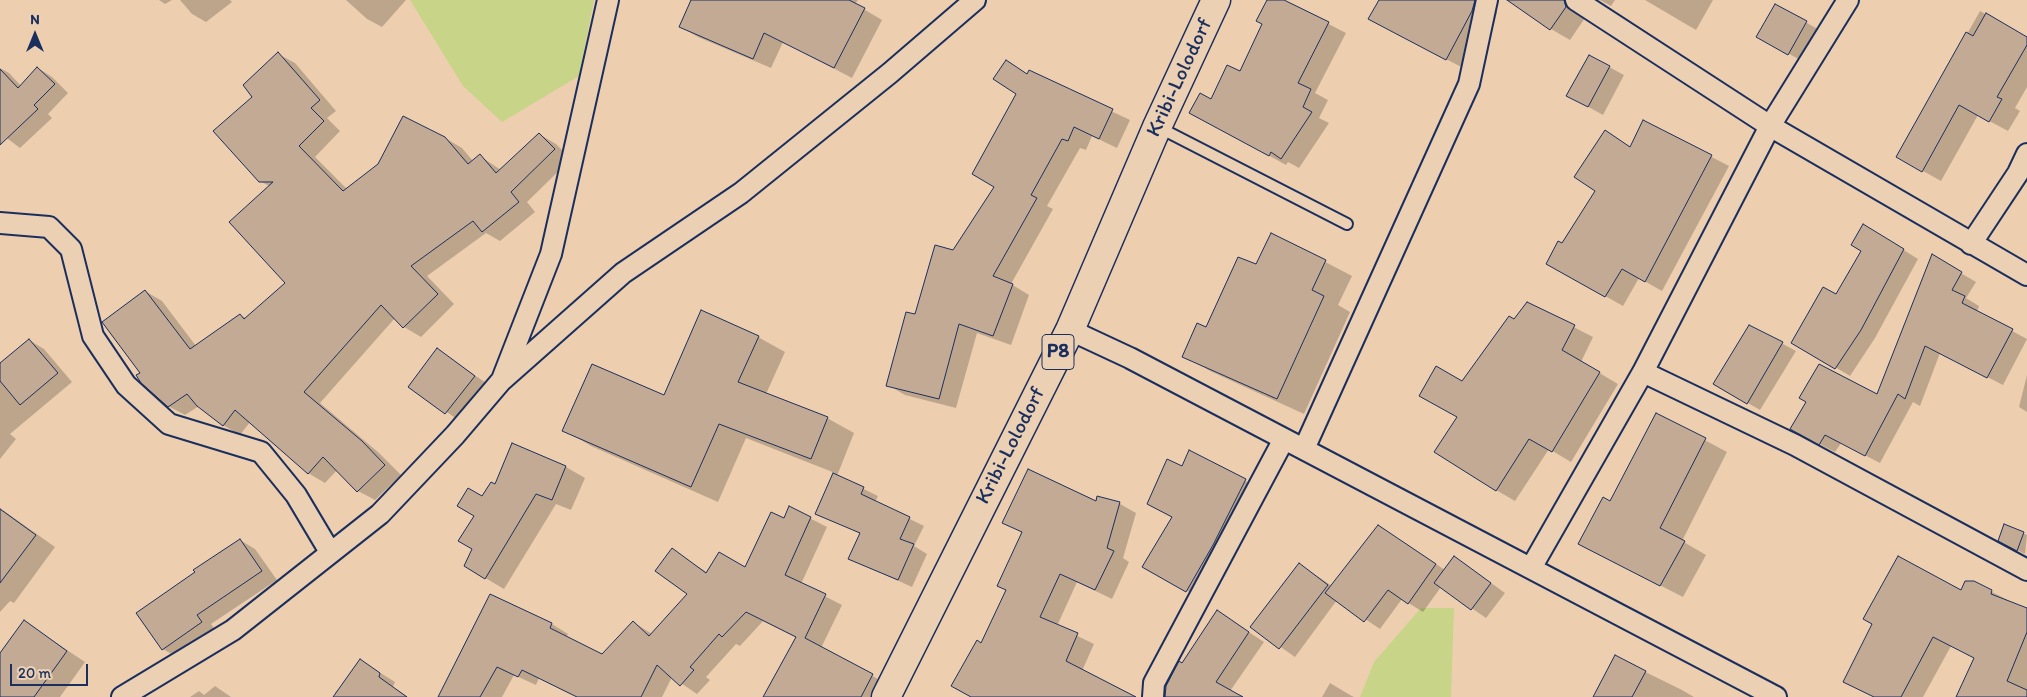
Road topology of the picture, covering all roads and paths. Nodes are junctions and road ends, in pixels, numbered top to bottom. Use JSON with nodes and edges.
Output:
{"nodes":[{"id":1,"x":608,"y":0,"type":"edge"},
{"id":2,"x":974,"y":0,"type":"edge"},
{"id":3,"x":1216,"y":0,"type":"edge"},
{"id":4,"x":1487,"y":0,"type":"edge"},
{"id":5,"x":1576,"y":0,"type":"edge"},
{"id":6,"x":1848,"y":0,"type":"edge"},
{"id":7,"x":1770,"y":126,"type":"junction"},
{"id":8,"x":1157,"y":127,"type":"junction"},
{"id":9,"x":2027,"y":154,"type":"edge"},
{"id":10,"x":0,"y":223,"type":"edge"},
{"id":11,"x":1347,"y":224,"type":"dead end"},
{"id":12,"x":1971,"y":244,"type":"junction"},
{"id":13,"x":2027,"y":275,"type":"edge"},
{"id":14,"x":1070,"y":330,"type":"junction"},
{"id":15,"x":1643,"y":372,"type":"junction"},
{"id":16,"x":501,"y":381,"type":"junction"},
{"id":17,"x":1284,"y":439,"type":"junction"},
{"id":18,"x":1304,"y":449,"type":"junction"},
{"id":19,"x":330,"y":552,"type":"junction"},
{"id":20,"x":1532,"y":568,"type":"junction"},
{"id":21,"x":2027,"y":570,"type":"edge"},
{"id":22,"x":122,"y":697,"type":"edge"},
{"id":23,"x":886,"y":697,"type":"edge"},
{"id":24,"x":1153,"y":697,"type":"edge"},
{"id":25,"x":1776,"y":697,"type":"edge"}],
"edges":[{"from":1,"to":16,"type":"street"},
{"from":2,"to":16,"type":"street"},
{"from":3,"to":8,"type":"main road","name":"Kribi-Lolodorf","number":"P8"},
{"from":4,"to":18,"type":"street"},
{"from":5,"to":7,"type":"street"},
{"from":6,"to":7,"type":"street"},
{"from":7,"to":12,"type":"street"},
{"from":7,"to":15,"type":"street"},
{"from":8,"to":11,"type":"lane"},
{"from":8,"to":14,"type":"main road","name":"Kribi-Lolodorf","number":"P8"},
{"from":9,"to":12,"type":"street"},
{"from":10,"to":19,"type":"street"},
{"from":12,"to":13,"type":"street"},
{"from":14,"to":17,"type":"street"},
{"from":14,"to":23,"type":"main road","name":"Kribi-Lolodorf","number":"P8"},
{"from":15,"to":20,"type":"street"},
{"from":15,"to":21,"type":"street"},
{"from":16,"to":19,"type":"street"},
{"from":17,"to":18,"type":"street"},
{"from":17,"to":24,"type":"street"},
{"from":18,"to":20,"type":"street"},
{"from":19,"to":22,"type":"street"},
{"from":20,"to":25,"type":"street"}]}
